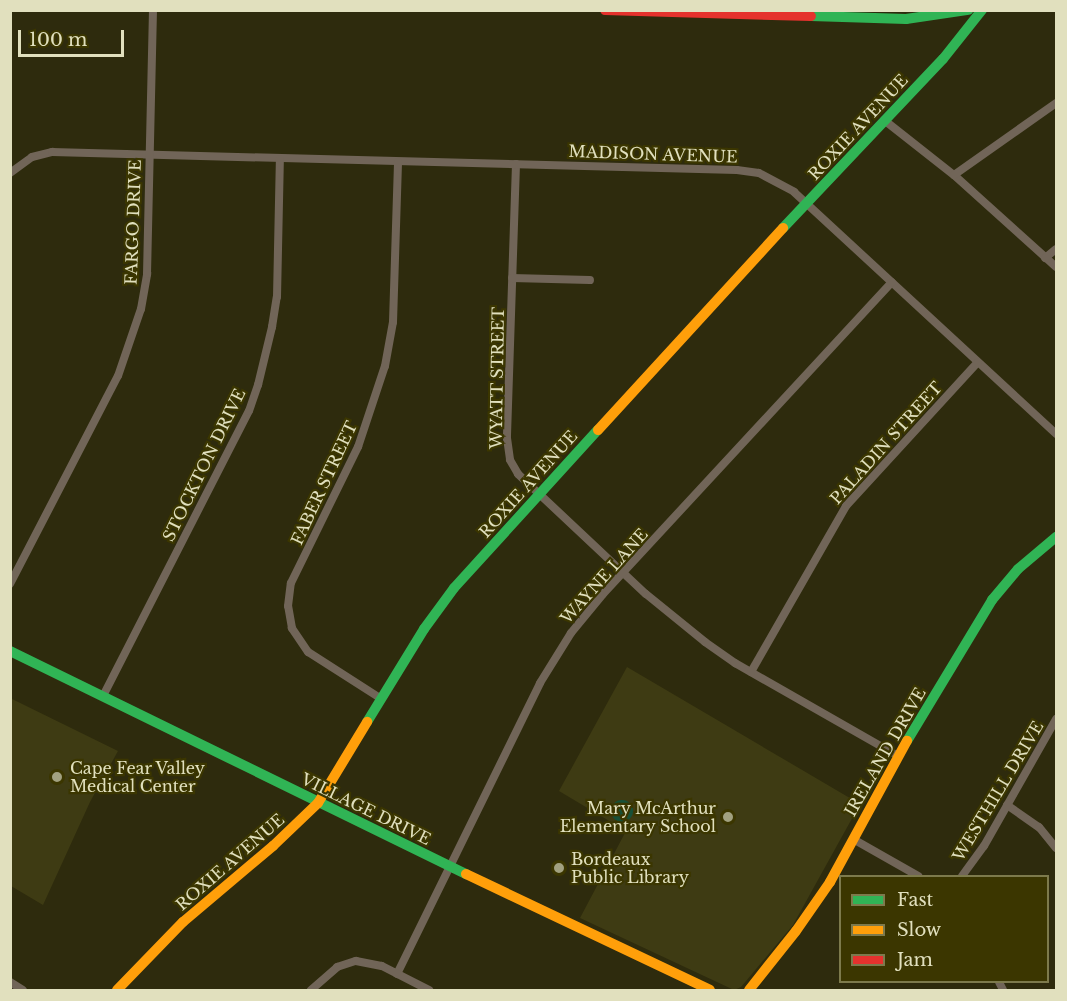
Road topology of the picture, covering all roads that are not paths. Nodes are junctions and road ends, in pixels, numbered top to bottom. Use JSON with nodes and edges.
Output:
{"nodes":[{"id":1,"x":153,"y":10,"type":"edge"},
{"id":2,"x":605,"y":10,"type":"edge"},
{"id":3,"x":981,"y":10,"type":"edge"},
{"id":4,"x":966,"y":11,"type":"edge"},
{"id":5,"x":788,"y":13,"type":"edge"},
{"id":6,"x":970,"y":28,"type":"junction"},
{"id":7,"x":1056,"y":103,"type":"edge"},
{"id":8,"x":884,"y":120,"type":"junction"},
{"id":9,"x":149,"y":155,"type":"junction"},
{"id":10,"x":280,"y":159,"type":"junction"},
{"id":11,"x":399,"y":162,"type":"junction"},
{"id":12,"x":516,"y":164,"type":"junction"},
{"id":13,"x":10,"y":173,"type":"edge"},
{"id":14,"x":954,"y":175,"type":"junction"},
{"id":15,"x":807,"y":204,"type":"junction"},
{"id":16,"x":1056,"y":249,"type":"edge"},
{"id":17,"x":1045,"y":258,"type":"junction"},
{"id":18,"x":1056,"y":267,"type":"edge"},
{"id":19,"x":512,"y":278,"type":"junction"},
{"id":20,"x":590,"y":280,"type":"dead end"},
{"id":21,"x":892,"y":282,"type":"junction"},
{"id":22,"x":978,"y":362,"type":"junction"},
{"id":23,"x":1056,"y":434,"type":"edge"},
{"id":24,"x":538,"y":495,"type":"junction"},
{"id":25,"x":1056,"y":537,"type":"edge"},
{"id":26,"x":624,"y":573,"type":"junction"},
{"id":27,"x":10,"y":584,"type":"edge"},
{"id":28,"x":10,"y":651,"type":"edge"},
{"id":29,"x":751,"y":672,"type":"junction"},
{"id":30,"x":103,"y":696,"type":"junction"},
{"id":31,"x":380,"y":698,"type":"junction"},
{"id":32,"x":1056,"y":719,"type":"edge"},
{"id":33,"x":898,"y":756,"type":"junction"},
{"id":34,"x":318,"y":803,"type":"junction"},
{"id":35,"x":1007,"y":805,"type":"junction"},
{"id":36,"x":853,"y":839,"type":"junction"},
{"id":37,"x":1056,"y":848,"type":"edge"},
{"id":38,"x":449,"y":866,"type":"junction"},
{"id":39,"x":916,"y":875,"type":"edge"},
{"id":40,"x":963,"y":875,"type":"edge"},
{"id":41,"x":397,"y":974,"type":"junction"},
{"id":42,"x":10,"y":982,"type":"edge"},
{"id":43,"x":23,"y":990,"type":"edge"},
{"id":44,"x":117,"y":990,"type":"edge"},
{"id":45,"x":311,"y":990,"type":"edge"},
{"id":46,"x":429,"y":990,"type":"edge"},
{"id":47,"x":710,"y":990,"type":"edge"},
{"id":48,"x":749,"y":990,"type":"edge"}],
"edges":[{"from":1,"to":9,"type":"street","name":"FARGO DRIVE"},
{"from":2,"to":5,"type":"street"},
{"from":3,"to":6,"type":"street","name":"ROXIE AVENUE"},
{"from":4,"to":5,"type":"street"},
{"from":4,"to":6,"type":"street"},
{"from":6,"to":8,"type":"street","name":"ROXIE AVENUE"},
{"from":7,"to":14,"type":"street"},
{"from":8,"to":14,"type":"street"},
{"from":8,"to":15,"type":"street","name":"ROXIE AVENUE"},
{"from":9,"to":10,"type":"street","name":"MADISON AVENUE"},
{"from":9,"to":13,"type":"street","name":"MADISON AVENUE"},
{"from":9,"to":27,"type":"street","name":"FARGO DRIVE"},
{"from":10,"to":11,"type":"street","name":"MADISON AVENUE"},
{"from":10,"to":30,"type":"street","name":"STOCKTON DRIVE"},
{"from":11,"to":12,"type":"street","name":"MADISON AVENUE"},
{"from":11,"to":31,"type":"street","name":"FABER STREET"},
{"from":12,"to":15,"type":"street","name":"MADISON AVENUE"},
{"from":12,"to":19,"type":"street","name":"WYATT STREET"},
{"from":14,"to":17,"type":"street"},
{"from":15,"to":21,"type":"street","name":"MADISON AVENUE"},
{"from":15,"to":24,"type":"street","name":"ROXIE AVENUE"},
{"from":16,"to":17,"type":"street"},
{"from":17,"to":18,"type":"street"},
{"from":19,"to":20,"type":"street"},
{"from":19,"to":24,"type":"street","name":"WYATT STREET"},
{"from":21,"to":22,"type":"street","name":"MADISON AVENUE"},
{"from":21,"to":26,"type":"street","name":"WAYNE LANE"},
{"from":22,"to":23,"type":"street","name":"MADISON AVENUE"},
{"from":22,"to":29,"type":"street","name":"PALADIN STREET"},
{"from":24,"to":26,"type":"street","name":"WYATT STREET"},
{"from":24,"to":31,"type":"street","name":"ROXIE AVENUE"},
{"from":25,"to":33,"type":"street","name":"IRELAND DRIVE"},
{"from":26,"to":29,"type":"street","name":"WYATT STREET"},
{"from":26,"to":38,"type":"street","name":"WAYNE LANE"},
{"from":28,"to":30,"type":"street","name":"VILLAGE DRIVE"},
{"from":29,"to":33,"type":"street","name":"WYATT STREET"},
{"from":30,"to":34,"type":"street","name":"VILLAGE DRIVE"},
{"from":31,"to":34,"type":"street","name":"ROXIE AVENUE"},
{"from":32,"to":35,"type":"street","name":"WESTHILL DRIVE"},
{"from":33,"to":36,"type":"street","name":"IRELAND DRIVE"},
{"from":34,"to":38,"type":"street","name":"VILLAGE DRIVE"},
{"from":34,"to":44,"type":"street","name":"ROXIE AVENUE"},
{"from":35,"to":37,"type":"street"},
{"from":35,"to":40,"type":"street","name":"WESTHILL DRIVE"},
{"from":36,"to":39,"type":"street"},
{"from":36,"to":48,"type":"street","name":"IRELAND DRIVE"},
{"from":38,"to":41,"type":"street","name":"WAYNE LANE"},
{"from":38,"to":47,"type":"street","name":"VILLAGE DRIVE"},
{"from":41,"to":45,"type":"street"},
{"from":41,"to":46,"type":"street"},
{"from":42,"to":43,"type":"street"}]}
